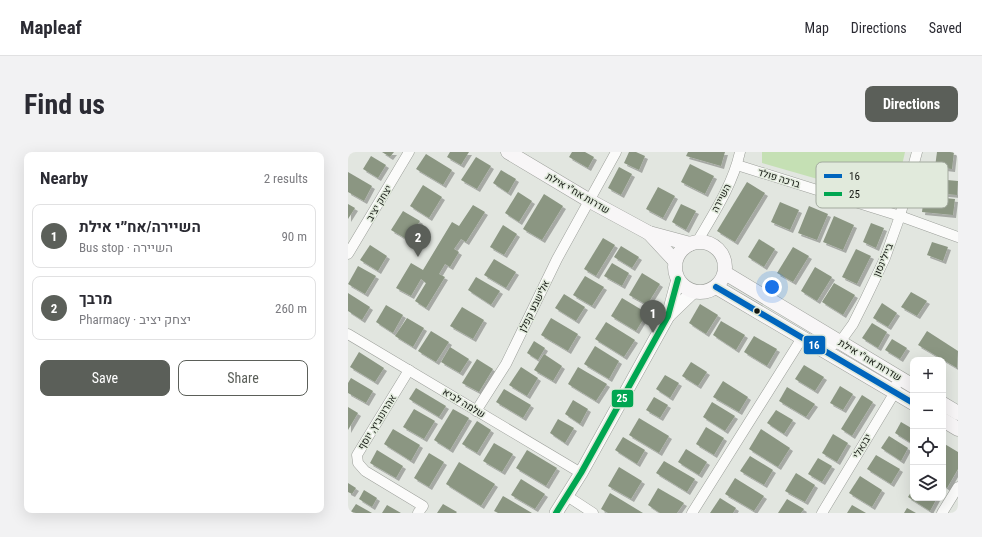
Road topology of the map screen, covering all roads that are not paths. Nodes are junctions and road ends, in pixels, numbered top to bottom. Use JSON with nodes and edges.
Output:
{"nodes":[{"id":1,"x":409,"y":152,"type":"edge"},
{"id":2,"x":508,"y":152,"type":"edge"},
{"id":3,"x":616,"y":152,"type":"edge"},
{"id":4,"x":740,"y":152,"type":"edge"},
{"id":5,"x":917,"y":152,"type":"edge"},
{"id":6,"x":914,"y":162,"type":"edge"},
{"id":7,"x":737,"y":165,"type":"junction"},
{"id":8,"x":816,"y":190,"type":"edge"},
{"id":9,"x":590,"y":201,"type":"junction"},
{"id":10,"x":874,"y":208,"type":"edge"},
{"id":11,"x":902,"y":208,"type":"edge"},
{"id":12,"x":900,"y":216,"type":"junction"},
{"id":13,"x":649,"y":233,"type":"junction"},
{"id":14,"x":958,"y":237,"type":"edge"},
{"id":15,"x":694,"y":243,"type":"junction"},
{"id":16,"x":348,"y":254,"type":"edge"},
{"id":17,"x":675,"y":261,"type":"junction"},
{"id":18,"x":725,"y":273,"type":"junction"},
{"id":19,"x":678,"y":279,"type":"junction"},
{"id":20,"x":716,"y":287,"type":"junction"},
{"id":21,"x":693,"y":292,"type":"junction"},
{"id":22,"x":668,"y":316,"type":"junction"},
{"id":23,"x":348,"y":334,"type":"edge"},
{"id":24,"x":802,"y":338,"type":"junction"},
{"id":25,"x":840,"y":342,"type":"junction"},
{"id":26,"x":821,"y":349,"type":"junction"},
{"id":27,"x":409,"y":370,"type":"junction"},
{"id":28,"x":897,"y":376,"type":"junction"},
{"id":29,"x":910,"y":384,"type":"edge"},
{"id":30,"x":895,"y":392,"type":"junction"},
{"id":31,"x":910,"y":401,"type":"edge"},
{"id":32,"x":946,"y":406,"type":"edge"},
{"id":33,"x":476,"y":411,"type":"junction"},
{"id":34,"x":958,"y":413,"type":"edge"},
{"id":35,"x":946,"y":422,"type":"edge"},
{"id":36,"x":958,"y":429,"type":"edge"},
{"id":37,"x":581,"y":473,"type":"junction"},
{"id":38,"x":958,"y":487,"type":"edge"},
{"id":39,"x":566,"y":496,"type":"junction"},
{"id":40,"x":418,"y":513,"type":"edge"},
{"id":41,"x":556,"y":513,"type":"edge"},
{"id":42,"x":593,"y":513,"type":"edge"},
{"id":43,"x":692,"y":513,"type":"edge"},
{"id":44,"x":822,"y":513,"type":"edge"},
{"id":45,"x":942,"y":513,"type":"edge"}],
"edges":[{"from":1,"to":16,"type":"street","name":"יצחק יציב"},
{"from":2,"to":9,"type":"main road","name":"שדרות אח\"י אילת"},
{"from":3,"to":9,"type":"street","name":"אלישבע קפלן"},
{"from":4,"to":7,"type":"street","name":"השיירה"},
{"from":5,"to":6,"type":"street","name":"ביילינסון"},
{"from":7,"to":8,"type":"street","name":"ברכה פולד"},
{"from":7,"to":15,"type":"street","name":"השיירה"},
{"from":9,"to":13,"type":"main road","name":"שדרות אח\"י אילת"},
{"from":9,"to":33,"type":"street","name":"אלישבע קפלן"},
{"from":10,"to":12,"type":"street","name":"ברכה פולד"},
{"from":11,"to":12,"type":"street","name":"ביילינסון"},
{"from":12,"to":14,"type":"street","name":"ברכה פולד"},
{"from":12,"to":25,"type":"street","name":"ביילינסון"},
{"from":13,"to":15,"type":"main road","name":"שדרות אח\"י אילת"},
{"from":13,"to":17,"type":"main road","name":"שדרות אח\"י אילת"},
{"from":15,"to":17,"type":"main road"},
{"from":15,"to":18,"type":"main road"},
{"from":17,"to":19,"type":"main road"},
{"from":18,"to":20,"type":"main road"},
{"from":18,"to":25,"type":"main road","name":"שדרות אח\"י אילת"},
{"from":19,"to":21,"type":"main road"},
{"from":19,"to":22,"type":"street"},
{"from":20,"to":21,"type":"main road"},
{"from":20,"to":24,"type":"main road","name":"שדרות אח\"י אילת"},
{"from":21,"to":22,"type":"street"},
{"from":22,"to":37,"type":"street"},
{"from":23,"to":27,"type":"street","name":"שלמה לביא"},
{"from":24,"to":26,"type":"main road","name":"שדרות אח\"י אילת"},
{"from":24,"to":43,"type":"street"},
{"from":25,"to":26,"type":"street"},
{"from":25,"to":28,"type":"main road","name":"שדרות אח\"י אילת"},
{"from":26,"to":30,"type":"main road","name":"שדרות אח\"י אילת"},
{"from":27,"to":33,"type":"street","name":"שלמה לביא"},
{"from":27,"to":40,"type":"street","name":"אהרונוביץ, יוסף"},
{"from":28,"to":29,"type":"main road","name":"שדרות אח\"י אילת"},
{"from":28,"to":30,"type":"street","name":"יבנאלי"},
{"from":30,"to":31,"type":"main road","name":"שדרות אח\"י אילת"},
{"from":30,"to":44,"type":"street","name":"יבנאלי"},
{"from":32,"to":34,"type":"main road"},
{"from":33,"to":37,"type":"street","name":"שלמה לביא"},
{"from":35,"to":36,"type":"main road"},
{"from":37,"to":39,"type":"street"},
{"from":38,"to":45,"type":"street"},
{"from":39,"to":41,"type":"street"},
{"from":39,"to":42,"type":"street"}]}
